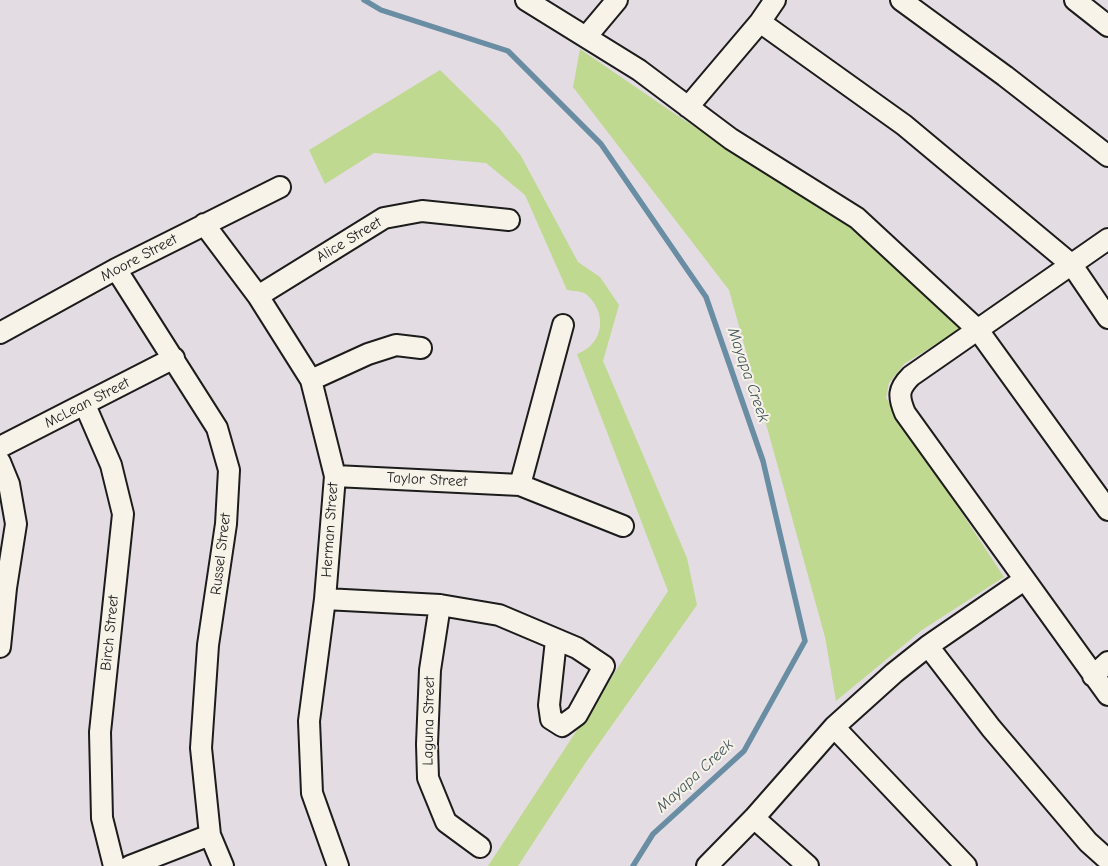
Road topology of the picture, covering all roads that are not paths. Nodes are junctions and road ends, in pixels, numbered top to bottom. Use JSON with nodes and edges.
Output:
{"nodes":[{"id":1,"x":526,"y":0,"type":"edge"},
{"id":2,"x":617,"y":0,"type":"edge"},
{"id":3,"x":775,"y":0,"type":"edge"},
{"id":4,"x":901,"y":0,"type":"edge"},
{"id":5,"x":1074,"y":0,"type":"edge"},
{"id":6,"x":760,"y":22,"type":"junction"},
{"id":7,"x":1108,"y":26,"type":"edge"},
{"id":8,"x":586,"y":37,"type":"junction"},
{"id":9,"x":688,"y":107,"type":"junction"},
{"id":10,"x":1108,"y":156,"type":"edge"},
{"id":11,"x":280,"y":187,"type":"dead end"},
{"id":12,"x":509,"y":220,"type":"dead end"},
{"id":13,"x":204,"y":224,"type":"junction"},
{"id":14,"x":1108,"y":239,"type":"edge"},
{"id":15,"x":1072,"y":264,"type":"junction"},
{"id":16,"x":116,"y":269,"type":"junction"},
{"id":17,"x":258,"y":296,"type":"junction"},
{"id":18,"x":1108,"y":318,"type":"edge"},
{"id":19,"x":563,"y":324,"type":"dead end"},
{"id":20,"x":978,"y":330,"type":"junction"},
{"id":21,"x":0,"y":333,"type":"edge"},
{"id":22,"x":421,"y":348,"type":"dead end"},
{"id":23,"x":174,"y":358,"type":"junction"},
{"id":24,"x":311,"y":380,"type":"junction"},
{"id":25,"x":85,"y":405,"type":"junction"},
{"id":26,"x":0,"y":447,"type":"edge"},
{"id":27,"x":0,"y":462,"type":"edge"},
{"id":28,"x":335,"y":476,"type":"junction"},
{"id":29,"x":520,"y":484,"type":"junction"},
{"id":30,"x":1108,"y":510,"type":"edge"},
{"id":31,"x":623,"y":526,"type":"dead end"},
{"id":32,"x":1024,"y":580,"type":"junction"},
{"id":33,"x":3,"y":588,"type":"edge"},
{"id":34,"x":325,"y":599,"type":"junction"},
{"id":35,"x":440,"y":605,"type":"junction"},
{"id":36,"x":556,"y":640,"type":"dead end"},
{"id":37,"x":928,"y":646,"type":"junction"},
{"id":38,"x":0,"y":648,"type":"edge"},
{"id":39,"x":1108,"y":662,"type":"edge"},
{"id":40,"x":1093,"y":676,"type":"junction"},
{"id":41,"x":1108,"y":695,"type":"edge"},
{"id":42,"x":834,"y":727,"type":"junction"},
{"id":43,"x":754,"y":818,"type":"junction"},
{"id":44,"x":210,"y":835,"type":"junction"},
{"id":45,"x":480,"y":847,"type":"dead end"},
{"id":46,"x":1108,"y":860,"type":"edge"},
{"id":47,"x":114,"y":866,"type":"edge"},
{"id":48,"x":130,"y":866,"type":"edge"},
{"id":49,"x":223,"y":866,"type":"edge"},
{"id":50,"x":338,"y":866,"type":"edge"},
{"id":51,"x":707,"y":866,"type":"edge"},
{"id":52,"x":808,"y":866,"type":"edge"},
{"id":53,"x":966,"y":866,"type":"edge"}],
"edges":[{"from":1,"to":8,"type":"street"},
{"from":2,"to":8,"type":"street"},
{"from":3,"to":6,"type":"street"},
{"from":4,"to":10,"type":"street"},
{"from":5,"to":7,"type":"street"},
{"from":6,"to":9,"type":"street"},
{"from":6,"to":15,"type":"street"},
{"from":8,"to":9,"type":"street"},
{"from":9,"to":20,"type":"street"},
{"from":11,"to":13,"type":"street","name":"Moore Street"},
{"from":12,"to":17,"type":"street","name":"Alice Street"},
{"from":13,"to":16,"type":"street","name":"Moore Street"},
{"from":13,"to":17,"type":"street","name":"Herman Street"},
{"from":14,"to":15,"type":"street"},
{"from":15,"to":18,"type":"street"},
{"from":15,"to":20,"type":"street"},
{"from":16,"to":21,"type":"street","name":"Moore Street"},
{"from":16,"to":23,"type":"street","name":"Russel Street"},
{"from":17,"to":24,"type":"street","name":"Herman Street"},
{"from":19,"to":29,"type":"street"},
{"from":20,"to":30,"type":"street"},
{"from":20,"to":32,"type":"street"},
{"from":22,"to":24,"type":"street"},
{"from":23,"to":25,"type":"street","name":"McLean Street"},
{"from":23,"to":44,"type":"street","name":"Russel Street"},
{"from":24,"to":28,"type":"street","name":"Herman Street"},
{"from":25,"to":26,"type":"street","name":"McLean Street"},
{"from":25,"to":47,"type":"street","name":"Birch Street"},
{"from":27,"to":33,"type":"street"},
{"from":28,"to":29,"type":"street","name":"Taylor Street"},
{"from":28,"to":34,"type":"street","name":"Herman Street"},
{"from":29,"to":31,"type":"street","name":"Taylor Street"},
{"from":32,"to":37,"type":"street"},
{"from":32,"to":40,"type":"street"},
{"from":33,"to":38,"type":"street"},
{"from":34,"to":35,"type":"street"},
{"from":34,"to":50,"type":"street","name":"Herman Street"},
{"from":35,"to":36,"type":"street"},
{"from":35,"to":45,"type":"street","name":"Laguna Street"},
{"from":37,"to":42,"type":"street"},
{"from":37,"to":46,"type":"street"},
{"from":39,"to":40,"type":"street"},
{"from":40,"to":41,"type":"street"},
{"from":42,"to":43,"type":"street"},
{"from":42,"to":53,"type":"street"},
{"from":43,"to":51,"type":"street"},
{"from":43,"to":52,"type":"street"},
{"from":44,"to":48,"type":"street"},
{"from":44,"to":49,"type":"street","name":"Russel Street"}]}
